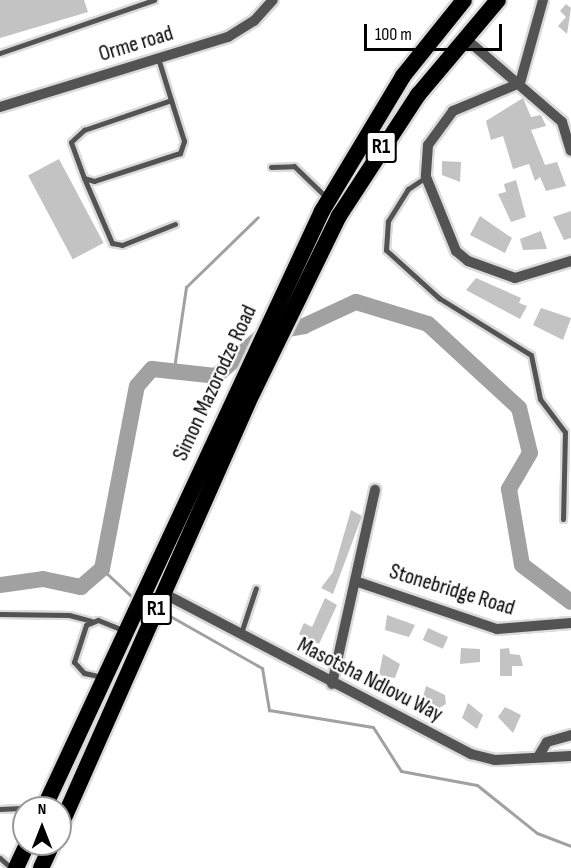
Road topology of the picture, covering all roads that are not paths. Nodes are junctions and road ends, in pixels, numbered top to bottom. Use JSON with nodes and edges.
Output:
{"nodes":[{"id":1,"x":153,"y":0,"type":"edge"},
{"id":2,"x":273,"y":0,"type":"edge"},
{"id":3,"x":464,"y":0,"type":"edge"},
{"id":4,"x":498,"y":0,"type":"edge"},
{"id":5,"x":543,"y":0,"type":"edge"},
{"id":6,"x":466,"y":39,"type":"junction"},
{"id":7,"x":0,"y":53,"type":"edge"},
{"id":8,"x":158,"y":58,"type":"junction"},
{"id":9,"x":520,"y":83,"type":"junction"},
{"id":10,"x":171,"y":100,"type":"junction"},
{"id":11,"x":0,"y":106,"type":"edge"},
{"id":12,"x":566,"y":121,"type":"edge"},
{"id":13,"x":571,"y":151,"type":"edge"},
{"id":14,"x":271,"y":167,"type":"dead end"},
{"id":15,"x":426,"y":177,"type":"junction"},
{"id":16,"x":84,"y":178,"type":"junction"},
{"id":17,"x":328,"y":200,"type":"junction"},
{"id":18,"x":175,"y":224,"type":"dead end"},
{"id":19,"x":571,"y":261,"type":"edge"},
{"id":20,"x":245,"y":390,"type":"junction"},
{"id":21,"x":375,"y":490,"type":"dead end"},
{"id":22,"x":563,"y":519,"type":"dead end"},
{"id":23,"x":358,"y":582,"type":"junction"},
{"id":24,"x":256,"y":588,"type":"dead end"},
{"id":25,"x":163,"y":593,"type":"junction"},
{"id":26,"x":0,"y":614,"type":"edge"},
{"id":27,"x":91,"y":621,"type":"junction"},
{"id":28,"x":571,"y":623,"type":"edge"},
{"id":29,"x":126,"y":632,"type":"junction"},
{"id":30,"x":240,"y":635,"type":"junction"},
{"id":31,"x":107,"y":678,"type":"junction"},
{"id":32,"x":332,"y":684,"type":"junction"},
{"id":33,"x":571,"y":735,"type":"edge"},
{"id":34,"x":571,"y":756,"type":"edge"},
{"id":35,"x":538,"y":757,"type":"junction"},
{"id":36,"x":50,"y":796,"type":"edge"},
{"id":37,"x":72,"y":799,"type":"edge"},
{"id":38,"x":0,"y":858,"type":"edge"},
{"id":39,"x":11,"y":868,"type":"edge"}],
"edges":[{"from":1,"to":7,"type":"lane"},
{"from":2,"to":8,"type":"street","name":"Orme road"},
{"from":3,"to":17,"type":"highway","name":"Simon Mazorodze Road","number":"R1"},
{"from":4,"to":6,"type":"highway","number":"R1"},
{"from":5,"to":9,"type":"street"},
{"from":6,"to":9,"type":"street"},
{"from":6,"to":20,"type":"highway","name":"Simon Mazorodze Road","number":"R1"},
{"from":8,"to":10,"type":"lane"},
{"from":8,"to":11,"type":"street","name":"Orme road"},
{"from":9,"to":12,"type":"street"},
{"from":9,"to":15,"type":"street"},
{"from":10,"to":16,"type":"lane"},
{"from":10,"to":16,"type":"lane"},
{"from":12,"to":13,"type":"street"},
{"from":14,"to":17,"type":"lane"},
{"from":15,"to":19,"type":"street"},
{"from":15,"to":22,"type":"lane"},
{"from":16,"to":18,"type":"lane"},
{"from":17,"to":20,"type":"highway","name":"Simon Mazorodze Road","number":"R1"},
{"from":20,"to":25,"type":"highway","name":"Simon Mazorodze Road","number":"R1"},
{"from":20,"to":29,"type":"highway","name":"Simon Mazorodze Road","number":"R1"},
{"from":21,"to":23,"type":"street"},
{"from":23,"to":28,"type":"street","name":"Stonebridge Road"},
{"from":23,"to":32,"type":"street"},
{"from":24,"to":30,"type":"lane"},
{"from":25,"to":30,"type":"street","name":"Masotsha Ndlovu Way"},
{"from":25,"to":37,"type":"highway","name":"Simon Mazorodze Road","number":"R1"},
{"from":26,"to":27,"type":"lane"},
{"from":27,"to":29,"type":"lane"},
{"from":27,"to":31,"type":"lane"},
{"from":29,"to":31,"type":"highway","name":"Simon Mazorodze Road","number":"R1"},
{"from":30,"to":32,"type":"street","name":"Masotsha Ndlovu Way"},
{"from":31,"to":36,"type":"highway","name":"Simon Mazorodze Road","number":"R1"},
{"from":32,"to":35,"type":"street","name":"Masotsha Ndlovu Way"},
{"from":33,"to":35,"type":"street"},
{"from":34,"to":35,"type":"street","name":"Masotsha Ndlovu Way"},
{"from":38,"to":39,"type":"lane"}]}
